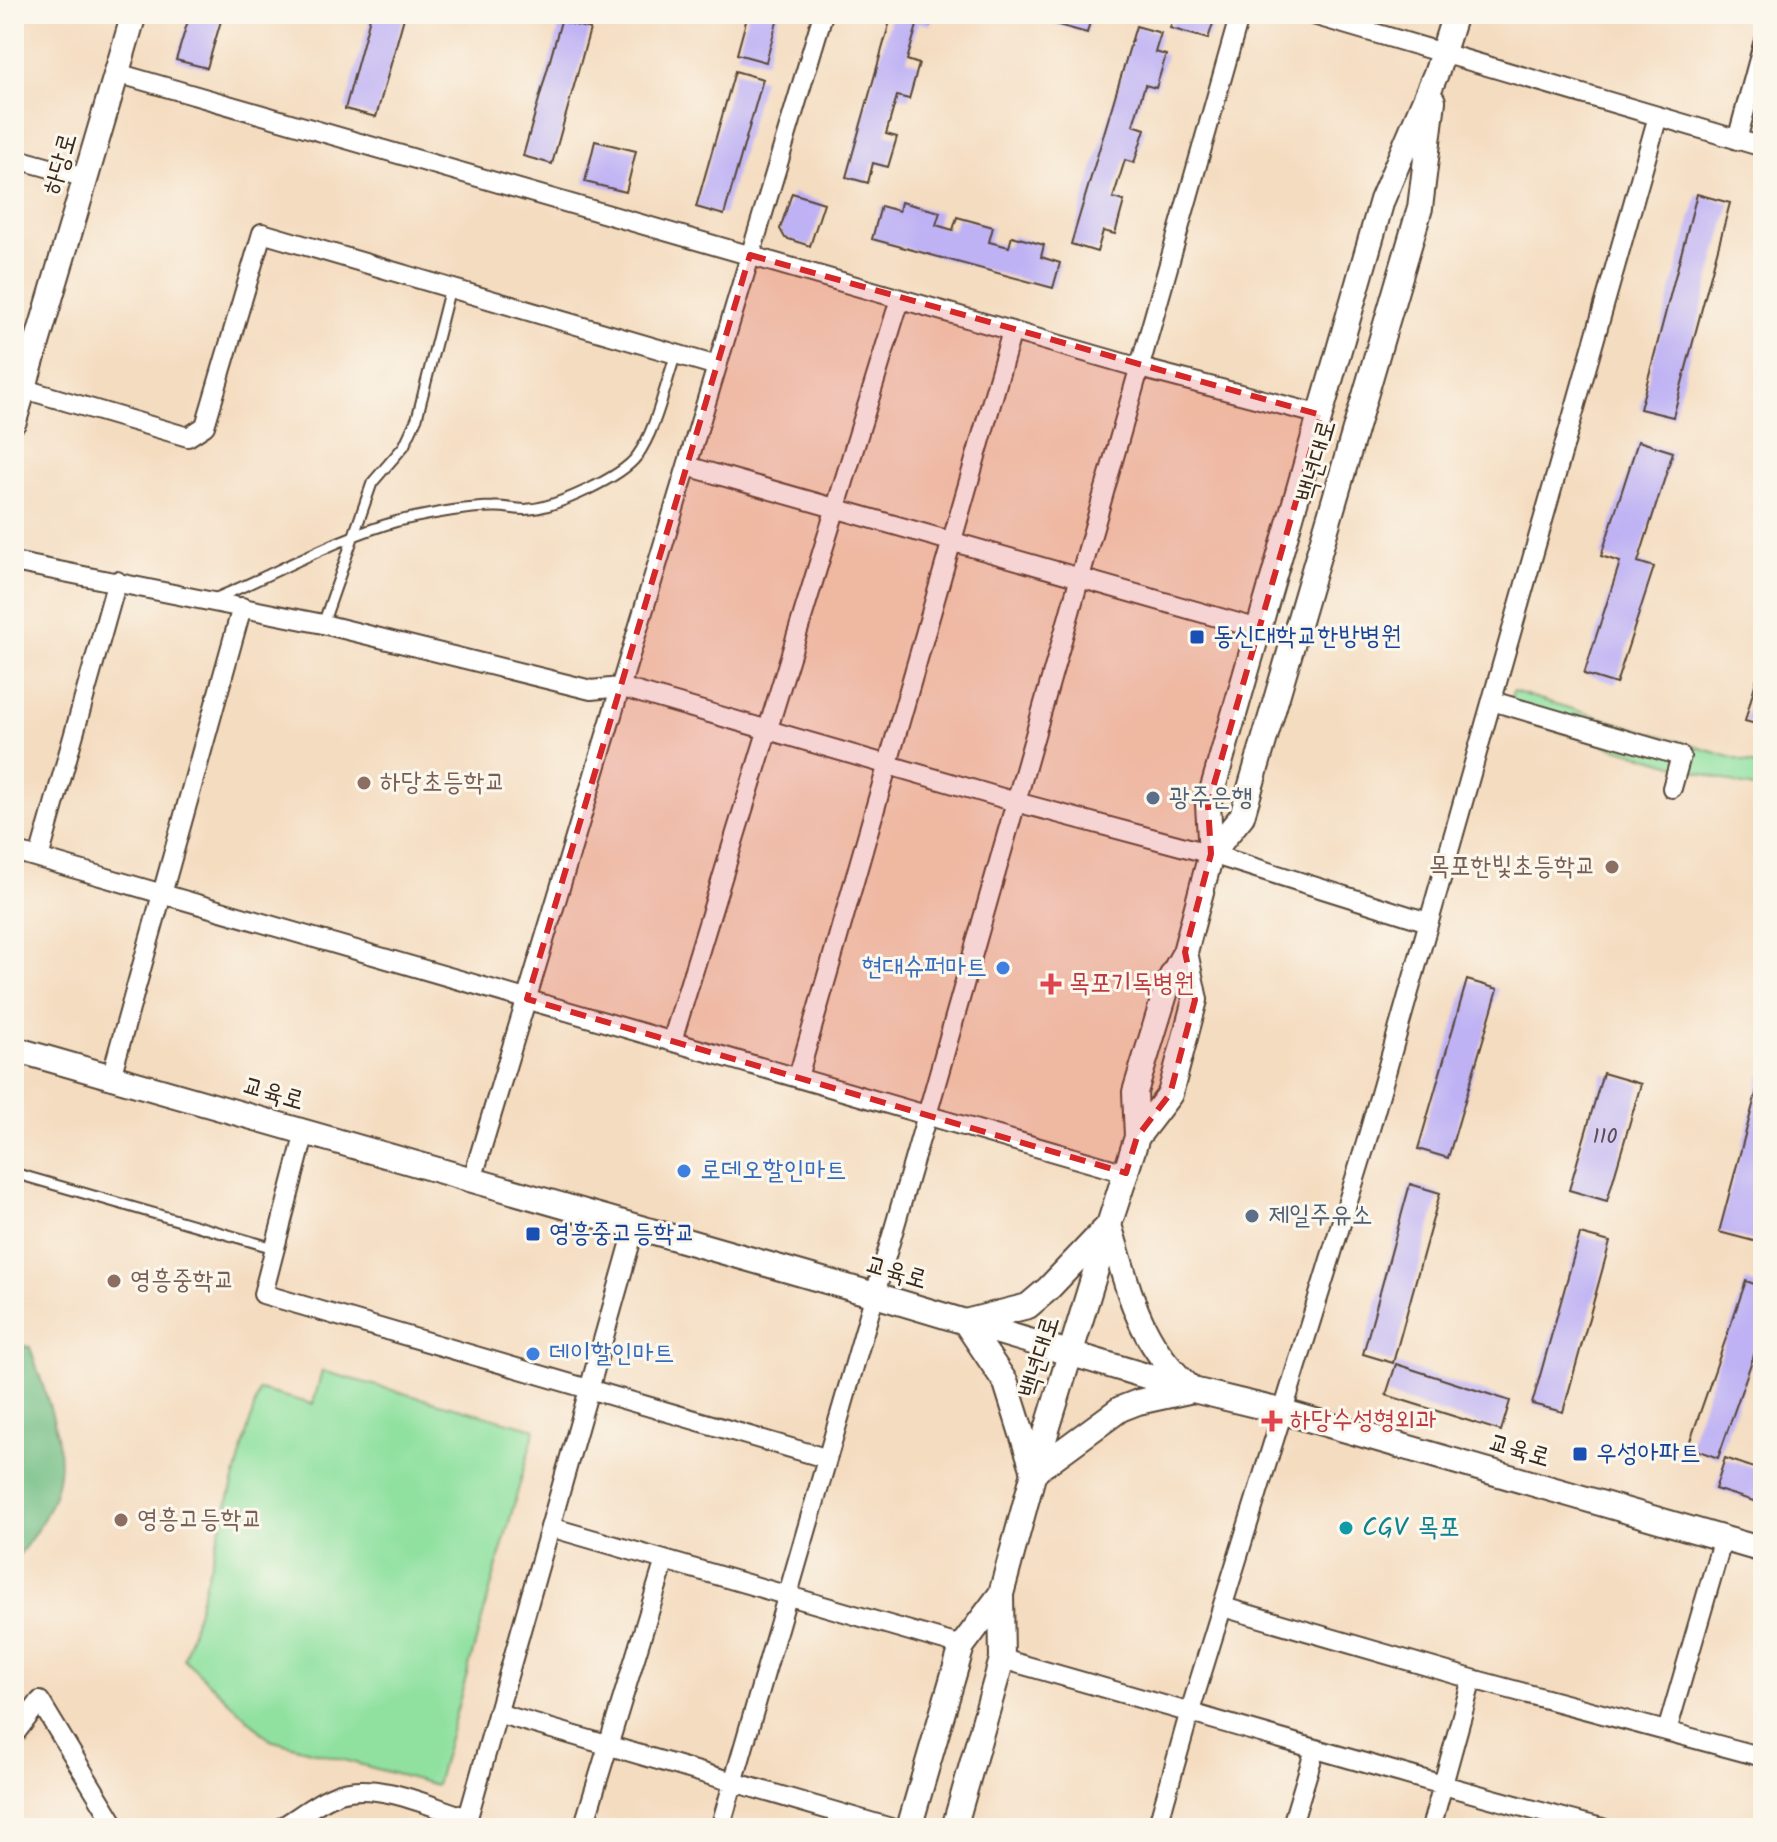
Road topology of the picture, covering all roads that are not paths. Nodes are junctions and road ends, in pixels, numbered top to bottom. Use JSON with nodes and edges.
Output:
{"nodes":[{"id":1,"x":134,"y":14,"type":"edge"},
{"id":2,"x":823,"y":14,"type":"edge"},
{"id":3,"x":1240,"y":14,"type":"edge"},
{"id":4,"x":1310,"y":14,"type":"edge"},
{"id":5,"x":1456,"y":16,"type":"edge"},
{"id":6,"x":1763,"y":44,"type":"edge"},
{"id":7,"x":1440,"y":62,"type":"junction"},
{"id":8,"x":117,"y":73,"type":"junction"},
{"id":9,"x":1658,"y":116,"type":"junction"},
{"id":10,"x":1737,"y":140,"type":"junction"},
{"id":11,"x":1763,"y":147,"type":"edge"},
{"id":12,"x":14,"y":158,"type":"edge"},
{"id":13,"x":86,"y":178,"type":"junction"},
{"id":14,"x":750,"y":255,"type":"junction"},
{"id":15,"x":450,"y":288,"type":"junction"},
{"id":16,"x":900,"y":299,"type":"junction"},
{"id":17,"x":1012,"y":331,"type":"junction"},
{"id":18,"x":676,"y":354,"type":"junction"},
{"id":19,"x":717,"y":366,"type":"junction"},
{"id":20,"x":1140,"y":368,"type":"junction"},
{"id":21,"x":19,"y":387,"type":"edge"},
{"id":22,"x":1321,"y":415,"type":"junction"},
{"id":23,"x":14,"y":421,"type":"edge"},
{"id":24,"x":687,"y":466,"type":"junction"},
{"id":25,"x":835,"y":508,"type":"junction"},
{"id":26,"x":351,"y":538,"type":"junction"},
{"id":27,"x":952,"y":541,"type":"junction"},
{"id":28,"x":14,"y":562,"type":"edge"},
{"id":29,"x":1080,"y":578,"type":"junction"},
{"id":30,"x":117,"y":581,"type":"junction"},
{"id":31,"x":210,"y":601,"type":"junction"},
{"id":32,"x":242,"y":607,"type":"junction"},
{"id":33,"x":323,"y":624,"type":"junction"},
{"id":34,"x":1259,"y":629,"type":"junction"},
{"id":35,"x":620,"y":687,"type":"junction"},
{"id":36,"x":1492,"y":701,"type":"junction"},
{"id":37,"x":768,"y":730,"type":"junction"},
{"id":38,"x":887,"y":765,"type":"junction"},
{"id":39,"x":1672,"y":788,"type":"dead end"},
{"id":40,"x":1016,"y":802,"type":"junction"},
{"id":41,"x":14,"y":851,"type":"edge"},
{"id":42,"x":1211,"y":854,"type":"junction"},
{"id":43,"x":39,"y":858,"type":"junction"},
{"id":44,"x":163,"y":894,"type":"junction"},
{"id":45,"x":1428,"y":922,"type":"junction"},
{"id":46,"x":1185,"y":952,"type":"junction"},
{"id":47,"x":527,"y":999,"type":"junction"},
{"id":48,"x":672,"y":1041,"type":"junction"},
{"id":49,"x":14,"y":1049,"type":"edge"},
{"id":50,"x":111,"y":1077,"type":"junction"},
{"id":51,"x":798,"y":1077,"type":"junction"},
{"id":52,"x":927,"y":1115,"type":"junction"},
{"id":53,"x":305,"y":1132,"type":"junction"},
{"id":54,"x":1137,"y":1137,"type":"junction"},
{"id":55,"x":14,"y":1173,"type":"edge"},
{"id":56,"x":1126,"y":1173,"type":"junction"},
{"id":57,"x":472,"y":1180,"type":"junction"},
{"id":58,"x":1109,"y":1225,"type":"junction"},
{"id":59,"x":635,"y":1227,"type":"junction"},
{"id":60,"x":274,"y":1248,"type":"junction"},
{"id":61,"x":875,"y":1295,"type":"junction"},
{"id":62,"x":965,"y":1322,"type":"junction"},
{"id":63,"x":1071,"y":1354,"type":"junction"},
{"id":64,"x":589,"y":1389,"type":"junction"},
{"id":65,"x":1193,"y":1390,"type":"junction"},
{"id":66,"x":1284,"y":1412,"type":"junction"},
{"id":67,"x":825,"y":1458,"type":"junction"},
{"id":68,"x":1034,"y":1472,"type":"junction"},
{"id":69,"x":550,"y":1527,"type":"junction"},
{"id":70,"x":1723,"y":1538,"type":"junction"},
{"id":71,"x":1763,"y":1550,"type":"edge"},
{"id":72,"x":665,"y":1560,"type":"junction"},
{"id":73,"x":786,"y":1594,"type":"junction"},
{"id":74,"x":1001,"y":1594,"type":"junction"},
{"id":75,"x":1223,"y":1607,"type":"junction"},
{"id":76,"x":962,"y":1646,"type":"junction"},
{"id":77,"x":1002,"y":1659,"type":"junction"},
{"id":78,"x":1472,"y":1679,"type":"junction"},
{"id":79,"x":1190,"y":1711,"type":"junction"},
{"id":80,"x":497,"y":1713,"type":"junction"},
{"id":81,"x":1667,"y":1731,"type":"junction"},
{"id":82,"x":14,"y":1735,"type":"edge"},
{"id":83,"x":608,"y":1746,"type":"junction"},
{"id":84,"x":1315,"y":1749,"type":"junction"},
{"id":85,"x":1763,"y":1757,"type":"edge"},
{"id":86,"x":733,"y":1782,"type":"junction"},
{"id":87,"x":1442,"y":1787,"type":"junction"},
{"id":88,"x":466,"y":1823,"type":"edge"},
{"id":89,"x":117,"y":1828,"type":"edge"},
{"id":90,"x":280,"y":1828,"type":"edge"},
{"id":91,"x":583,"y":1828,"type":"edge"},
{"id":92,"x":720,"y":1828,"type":"edge"},
{"id":93,"x":891,"y":1828,"type":"edge"},
{"id":94,"x":909,"y":1828,"type":"edge"},
{"id":95,"x":954,"y":1828,"type":"edge"},
{"id":96,"x":1157,"y":1828,"type":"edge"},
{"id":97,"x":1291,"y":1828,"type":"edge"},
{"id":98,"x":1431,"y":1828,"type":"edge"},
{"id":99,"x":1602,"y":1828,"type":"edge"}],
"edges":[{"from":1,"to":8,"type":"street","name":"하당로"},
{"from":2,"to":14,"type":"street"},
{"from":3,"to":20,"type":"street"},
{"from":4,"to":7,"type":"street"},
{"from":5,"to":7,"type":"street","name":"백년대로"},
{"from":6,"to":10,"type":"street"},
{"from":7,"to":9,"type":"street"},
{"from":7,"to":22,"type":"street","name":"백년대로"},
{"from":7,"to":42,"type":"street","name":"백년대로"},
{"from":8,"to":13,"type":"street","name":"하당로"},
{"from":8,"to":14,"type":"street"},
{"from":9,"to":10,"type":"street"},
{"from":9,"to":36,"type":"street"},
{"from":10,"to":11,"type":"street"},
{"from":12,"to":13,"type":"street"},
{"from":13,"to":21,"type":"street","name":"하당로"},
{"from":14,"to":16,"type":"street"},
{"from":14,"to":19,"type":"street"},
{"from":15,"to":18,"type":"street"},
{"from":15,"to":21,"type":"street"},
{"from":15,"to":26,"type":"lane"},
{"from":16,"to":17,"type":"street"},
{"from":16,"to":25,"type":"street"},
{"from":17,"to":20,"type":"street"},
{"from":17,"to":27,"type":"street"},
{"from":18,"to":19,"type":"street"},
{"from":18,"to":26,"type":"lane"},
{"from":19,"to":24,"type":"street"},
{"from":20,"to":22,"type":"street"},
{"from":20,"to":29,"type":"street"},
{"from":21,"to":23,"type":"street","name":"하당로"},
{"from":22,"to":34,"type":"street","name":"백년대로"},
{"from":24,"to":25,"type":"street"},
{"from":24,"to":35,"type":"street"},
{"from":25,"to":27,"type":"street"},
{"from":25,"to":37,"type":"street"},
{"from":26,"to":31,"type":"lane"},
{"from":26,"to":33,"type":"lane"},
{"from":27,"to":29,"type":"street"},
{"from":27,"to":38,"type":"street"},
{"from":28,"to":30,"type":"street"},
{"from":29,"to":34,"type":"street"},
{"from":29,"to":40,"type":"street"},
{"from":30,"to":31,"type":"street"},
{"from":30,"to":43,"type":"street"},
{"from":31,"to":32,"type":"street"},
{"from":32,"to":33,"type":"street"},
{"from":32,"to":44,"type":"street"},
{"from":33,"to":35,"type":"street"},
{"from":34,"to":42,"type":"street","name":"백년대로"},
{"from":35,"to":37,"type":"street"},
{"from":35,"to":47,"type":"street"},
{"from":36,"to":39,"type":"street"},
{"from":36,"to":45,"type":"street"},
{"from":37,"to":38,"type":"street"},
{"from":37,"to":48,"type":"street"},
{"from":38,"to":40,"type":"street"},
{"from":38,"to":51,"type":"street"},
{"from":40,"to":42,"type":"street"},
{"from":40,"to":52,"type":"street"},
{"from":41,"to":43,"type":"street"},
{"from":42,"to":45,"type":"street"},
{"from":42,"to":46,"type":"street","name":"백년대로"},
{"from":43,"to":44,"type":"street"},
{"from":44,"to":47,"type":"street"},
{"from":44,"to":50,"type":"street"},
{"from":45,"to":66,"type":"street"},
{"from":46,"to":54,"type":"street","name":"백년대로"},
{"from":46,"to":54,"type":"street","name":"백년대로"},
{"from":47,"to":48,"type":"street"},
{"from":47,"to":57,"type":"street"},
{"from":48,"to":51,"type":"street"},
{"from":49,"to":50,"type":"street","name":"교육로"},
{"from":50,"to":53,"type":"street","name":"교육로"},
{"from":51,"to":52,"type":"street"},
{"from":52,"to":56,"type":"street"},
{"from":52,"to":61,"type":"street"},
{"from":53,"to":57,"type":"street","name":"교육로"},
{"from":53,"to":60,"type":"street"},
{"from":54,"to":56,"type":"street","name":"백년대로"},
{"from":55,"to":60,"type":"lane"},
{"from":56,"to":58,"type":"street","name":"백년대로"},
{"from":57,"to":59,"type":"street","name":"교육로"},
{"from":58,"to":62,"type":"street"},
{"from":58,"to":63,"type":"street","name":"백년대로"},
{"from":58,"to":65,"type":"street"},
{"from":59,"to":61,"type":"street","name":"교육로"},
{"from":59,"to":64,"type":"street"},
{"from":60,"to":64,"type":"street"},
{"from":61,"to":62,"type":"street","name":"교육로"},
{"from":61,"to":67,"type":"street"},
{"from":62,"to":63,"type":"street","name":"교육로"},
{"from":62,"to":68,"type":"street"},
{"from":63,"to":65,"type":"street","name":"교육로"},
{"from":63,"to":68,"type":"street","name":"백년대로"},
{"from":64,"to":67,"type":"street"},
{"from":64,"to":69,"type":"street"},
{"from":65,"to":66,"type":"street","name":"교육로"},
{"from":65,"to":68,"type":"street"},
{"from":66,"to":70,"type":"street","name":"교육로"},
{"from":66,"to":75,"type":"street"},
{"from":67,"to":73,"type":"street"},
{"from":68,"to":74,"type":"street","name":"백년대로"},
{"from":69,"to":72,"type":"street"},
{"from":69,"to":80,"type":"street"},
{"from":70,"to":71,"type":"street","name":"교육로"},
{"from":70,"to":81,"type":"street"},
{"from":72,"to":73,"type":"street"},
{"from":72,"to":83,"type":"street"},
{"from":73,"to":76,"type":"street"},
{"from":73,"to":86,"type":"street"},
{"from":74,"to":76,"type":"street","name":"백년대로"},
{"from":74,"to":77,"type":"street","name":"백년대로"},
{"from":75,"to":78,"type":"street"},
{"from":75,"to":79,"type":"street"},
{"from":76,"to":94,"type":"street","name":"백년대로"},
{"from":77,"to":79,"type":"street"},
{"from":77,"to":95,"type":"street","name":"백년대로"},
{"from":78,"to":81,"type":"street"},
{"from":78,"to":87,"type":"street"},
{"from":79,"to":84,"type":"street"},
{"from":79,"to":96,"type":"street"},
{"from":80,"to":83,"type":"street"},
{"from":80,"to":88,"type":"street"},
{"from":81,"to":85,"type":"street"},
{"from":82,"to":89,"type":"street"},
{"from":83,"to":86,"type":"street"},
{"from":83,"to":91,"type":"street"},
{"from":84,"to":87,"type":"street"},
{"from":84,"to":97,"type":"street"},
{"from":86,"to":92,"type":"street"},
{"from":86,"to":93,"type":"street"},
{"from":87,"to":98,"type":"street"},
{"from":87,"to":99,"type":"street"},
{"from":88,"to":90,"type":"street"}]}
